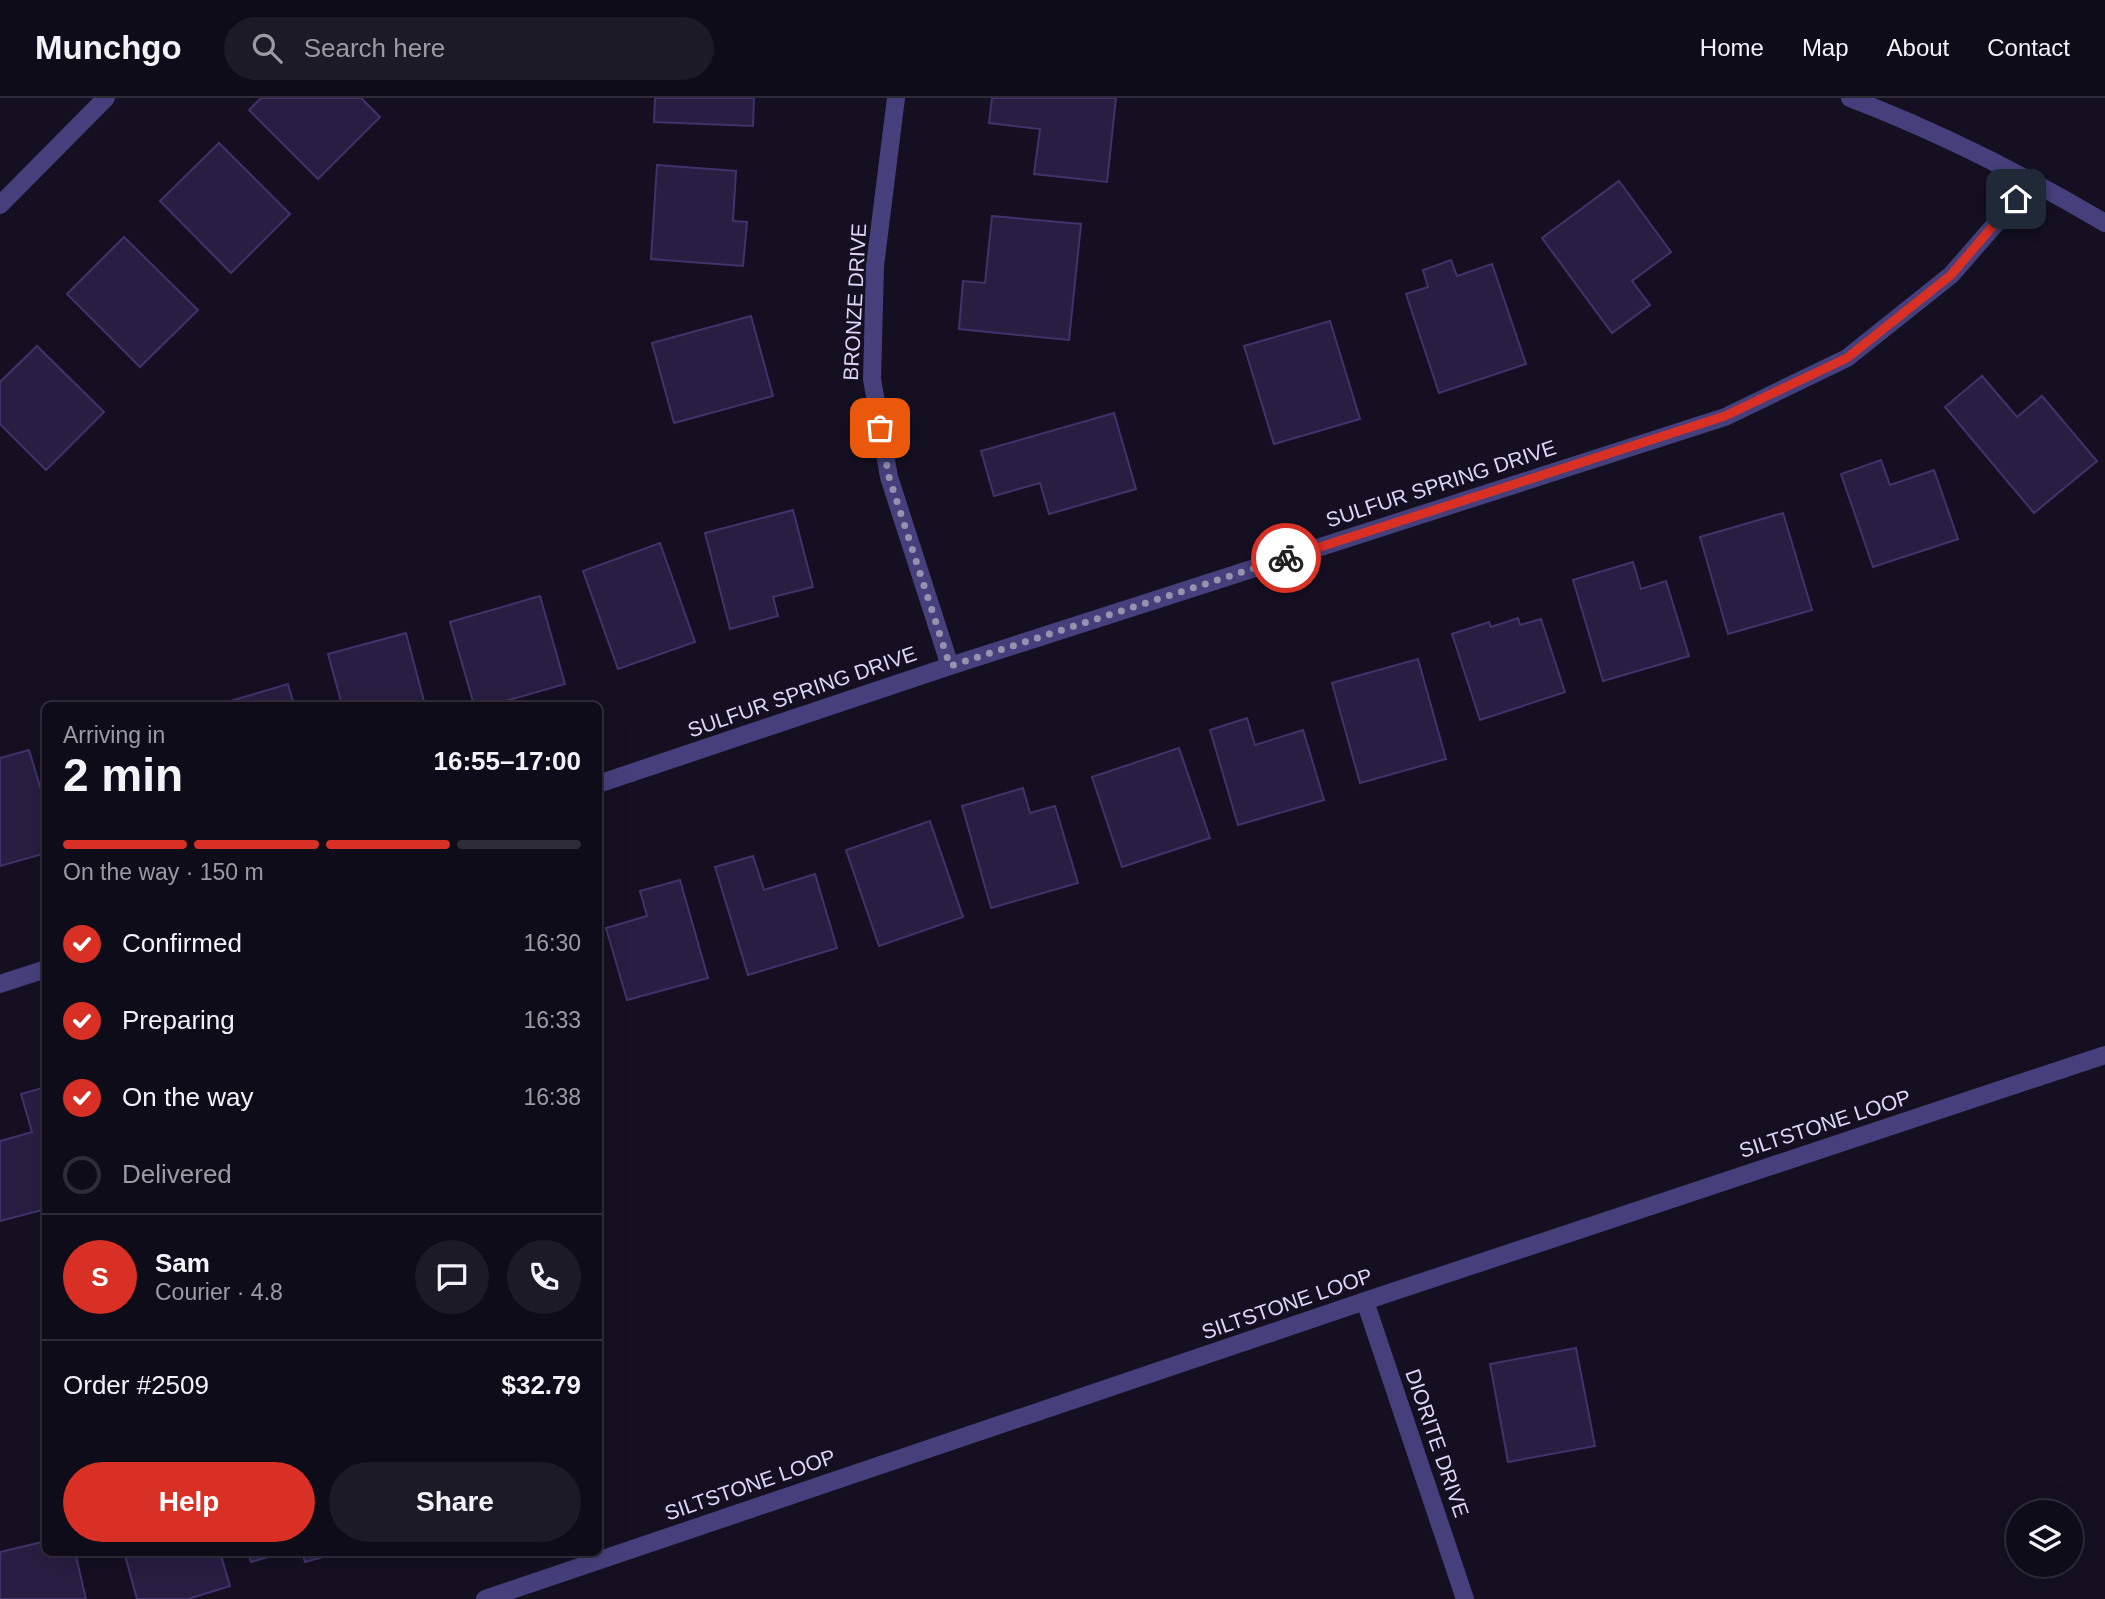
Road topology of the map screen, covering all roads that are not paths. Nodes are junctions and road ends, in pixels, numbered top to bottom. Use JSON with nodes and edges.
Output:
{"nodes":[{"id":1,"x":106,"y":98,"type":"edge"},
{"id":2,"x":897,"y":98,"type":"edge"},
{"id":3,"x":1850,"y":98,"type":"edge"},
{"id":4,"x":2033,"y":181,"type":"junction"},
{"id":5,"x":0,"y":205,"type":"edge"},
{"id":6,"x":2105,"y":223,"type":"edge"},
{"id":7,"x":950,"y":666,"type":"junction"},
{"id":8,"x":602,"y":783,"type":"edge"},
{"id":9,"x":42,"y":970,"type":"edge"},
{"id":10,"x":0,"y":984,"type":"edge"},
{"id":11,"x":2105,"y":1055,"type":"edge"},
{"id":12,"x":1365,"y":1301,"type":"junction"},
{"id":13,"x":485,"y":1599,"type":"edge"},
{"id":14,"x":1465,"y":1599,"type":"edge"}],
"edges":[{"from":1,"to":5,"type":"street"},
{"from":2,"to":7,"type":"street","name":"BRONZE DRIVE"},
{"from":3,"to":4,"type":"street"},
{"from":4,"to":6,"type":"street"},
{"from":4,"to":7,"type":"street","name":"SULFUR SPRING DRIVE"},
{"from":7,"to":8,"type":"street","name":"SULFUR SPRING DRIVE"},
{"from":9,"to":10,"type":"street"},
{"from":11,"to":12,"type":"street","name":"SILTSTONE LOOP"},
{"from":12,"to":13,"type":"street","name":"SILTSTONE LOOP"},
{"from":12,"to":14,"type":"street","name":"DIORITE DRIVE"}]}
